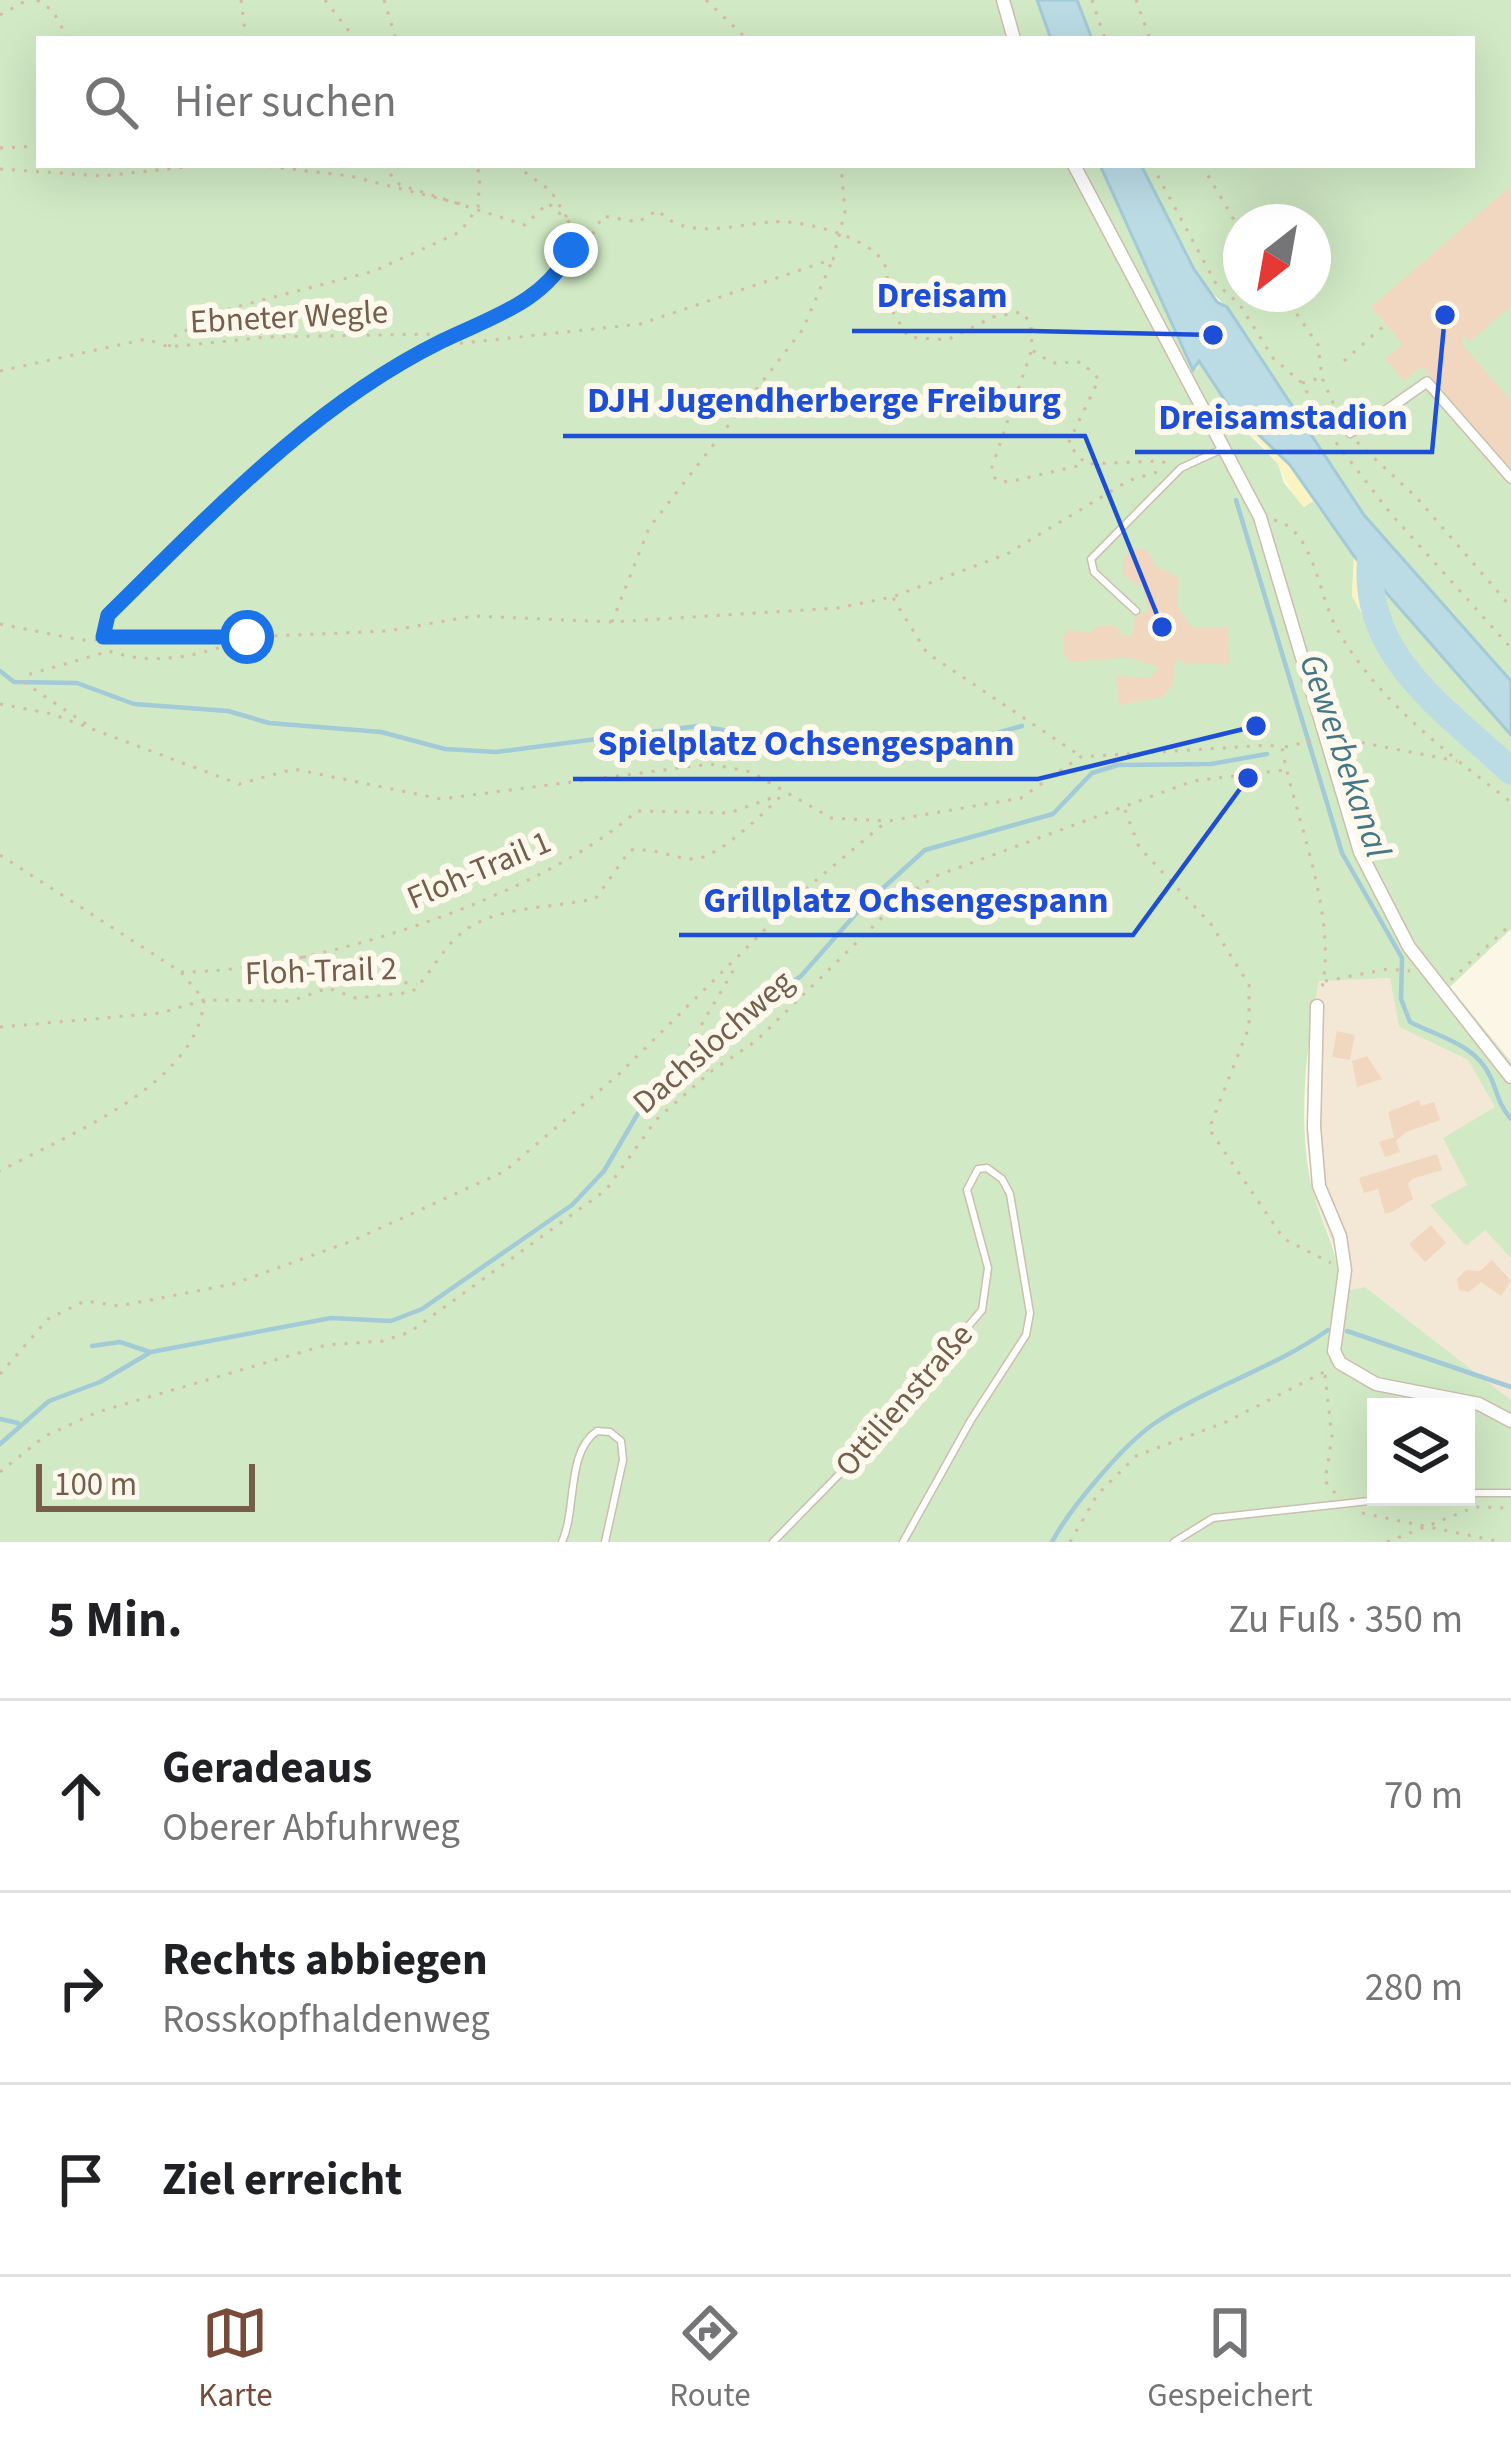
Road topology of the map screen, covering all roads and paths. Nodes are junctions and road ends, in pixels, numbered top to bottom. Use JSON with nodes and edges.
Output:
{"nodes":[{"id":1,"x":27,"y":0,"type":"edge"},
{"id":2,"x":37,"y":0,"type":"edge"},
{"id":3,"x":241,"y":0,"type":"edge"},
{"id":4,"x":325,"y":0,"type":"edge"},
{"id":5,"x":384,"y":0,"type":"edge"},
{"id":6,"x":706,"y":0,"type":"edge"},
{"id":7,"x":1003,"y":0,"type":"edge"},
{"id":8,"x":1092,"y":0,"type":"edge"},
{"id":9,"x":1136,"y":0,"type":"edge"},
{"id":10,"x":0,"y":15,"type":"edge"},
{"id":11,"x":66,"y":36,"type":"edge"},
{"id":12,"x":246,"y":36,"type":"edge"},
{"id":13,"x":353,"y":36,"type":"edge"},
{"id":14,"x":395,"y":36,"type":"edge"},
{"id":15,"x":744,"y":36,"type":"edge"},
{"id":16,"x":1013,"y":36,"type":"edge"},
{"id":17,"x":1104,"y":36,"type":"edge"},
{"id":18,"x":1149,"y":36,"type":"edge"},
{"id":19,"x":36,"y":146,"type":"edge"},
{"id":20,"x":0,"y":148,"type":"edge"},
{"id":21,"x":178,"y":168,"type":"edge"},
{"id":22,"x":282,"y":168,"type":"edge"},
{"id":23,"x":385,"y":168,"type":"edge"},
{"id":24,"x":476,"y":168,"type":"edge"},
{"id":25,"x":519,"y":168,"type":"edge"},
{"id":26,"x":843,"y":168,"type":"edge"},
{"id":27,"x":1076,"y":168,"type":"edge"},
{"id":28,"x":1154,"y":168,"type":"edge"},
{"id":29,"x":1204,"y":168,"type":"edge"},
{"id":30,"x":0,"y":169,"type":"edge"},
{"id":31,"x":1225,"y":204,"type":"edge"},
{"id":32,"x":478,"y":207,"type":"junction"},
{"id":33,"x":571,"y":228,"type":"junction"},
{"id":34,"x":842,"y":236,"type":"junction"},
{"id":35,"x":832,"y":260,"type":"junction"},
{"id":36,"x":1295,"y":312,"type":"edge"},
{"id":37,"x":1386,"y":324,"type":"dead end"},
{"id":38,"x":445,"y":340,"type":"junction"},
{"id":39,"x":169,"y":346,"type":"junction"},
{"id":40,"x":1032,"y":350,"type":"junction"},
{"id":41,"x":1344,"y":361,"type":"dead end"},
{"id":42,"x":0,"y":371,"type":"edge"},
{"id":43,"x":1322,"y":378,"type":"junction"},
{"id":44,"x":1302,"y":383,"type":"junction"},
{"id":45,"x":1367,"y":424,"type":"joint"},
{"id":46,"x":1350,"y":434,"type":"junction"},
{"id":47,"x":1220,"y":450,"type":"junction"},
{"id":48,"x":1086,"y":464,"type":"junction"},
{"id":49,"x":1176,"y":468,"type":"junction"},
{"id":50,"x":1511,"y":478,"type":"edge"},
{"id":51,"x":1260,"y":517,"type":"junction"},
{"id":52,"x":892,"y":597,"type":"junction"},
{"id":53,"x":1511,"y":607,"type":"edge"},
{"id":54,"x":1136,"y":610,"type":"dead end"},
{"id":55,"x":612,"y":622,"type":"junction"},
{"id":56,"x":0,"y":624,"type":"edge"},
{"id":57,"x":103,"y":637,"type":"junction"},
{"id":58,"x":247,"y":637,"type":"junction"},
{"id":59,"x":1511,"y":648,"type":"edge"},
{"id":60,"x":109,"y":651,"type":"junction"},
{"id":61,"x":0,"y":704,"type":"edge"},
{"id":62,"x":92,"y":728,"type":"junction"},
{"id":63,"x":1323,"y":739,"type":"junction"},
{"id":64,"x":1282,"y":748,"type":"junction"},
{"id":65,"x":1079,"y":757,"type":"junction"},
{"id":66,"x":1459,"y":762,"type":"junction"},
{"id":67,"x":1286,"y":770,"type":"junction"},
{"id":68,"x":783,"y":794,"type":"junction"},
{"id":69,"x":1511,"y":802,"type":"edge"},
{"id":70,"x":1124,"y":808,"type":"junction"},
{"id":71,"x":888,"y":821,"type":"junction"},
{"id":72,"x":0,"y":855,"type":"edge"},
{"id":73,"x":1511,"y":924,"type":"edge"},
{"id":74,"x":295,"y":957,"type":"junction"},
{"id":75,"x":739,"y":961,"type":"junction"},
{"id":76,"x":1423,"y":965,"type":"junction"},
{"id":77,"x":181,"y":972,"type":"junction"},
{"id":78,"x":1323,"y":982,"type":"junction"},
{"id":79,"x":421,"y":984,"type":"junction"},
{"id":80,"x":1441,"y":989,"type":"junction"},
{"id":81,"x":205,"y":1000,"type":"junction"},
{"id":82,"x":1317,"y":1006,"type":"joint"},
{"id":83,"x":0,"y":1027,"type":"edge"},
{"id":84,"x":710,"y":1072,"type":"junction"},
{"id":85,"x":1511,"y":1077,"type":"edge"},
{"id":86,"x":0,"y":1171,"type":"edge"},
{"id":87,"x":1346,"y":1270,"type":"junction"},
{"id":88,"x":1340,"y":1363,"type":"junction"},
{"id":89,"x":1325,"y":1372,"type":"junction"},
{"id":90,"x":0,"y":1374,"type":"edge"},
{"id":91,"x":1511,"y":1421,"type":"edge"},
{"id":92,"x":0,"y":1472,"type":"edge"},
{"id":93,"x":1475,"y":1493,"type":"edge"},
{"id":94,"x":1511,"y":1493,"type":"edge"},
{"id":95,"x":1367,"y":1501,"type":"edge"},
{"id":96,"x":1344,"y":1504,"type":"junction"},
{"id":97,"x":1511,"y":1508,"type":"edge"},
{"id":98,"x":1418,"y":1526,"type":"junction"},
{"id":99,"x":562,"y":1542,"type":"edge"},
{"id":100,"x":605,"y":1542,"type":"edge"},
{"id":101,"x":773,"y":1542,"type":"edge"},
{"id":102,"x":903,"y":1542,"type":"edge"},
{"id":103,"x":1070,"y":1542,"type":"edge"},
{"id":104,"x":1174,"y":1542,"type":"edge"},
{"id":105,"x":1387,"y":1542,"type":"edge"},
{"id":106,"x":1501,"y":1542,"type":"edge"}],
"edges":[{"from":1,"to":10,"type":"path"},
{"from":2,"to":11,"type":"path"},
{"from":3,"to":12,"type":"path"},
{"from":4,"to":13,"type":"path"},
{"from":5,"to":14,"type":"path"},
{"from":6,"to":15,"type":"path"},
{"from":7,"to":16,"type":"street"},
{"from":8,"to":17,"type":"path"},
{"from":9,"to":18,"type":"path"},
{"from":19,"to":20,"type":"path"},
{"from":21,"to":30,"type":"path"},
{"from":22,"to":32,"type":"path"},
{"from":23,"to":32,"type":"path"},
{"from":24,"to":32,"type":"path"},
{"from":25,"to":33,"type":"path"},
{"from":26,"to":34,"type":"path"},
{"from":27,"to":47,"type":"street"},
{"from":28,"to":44,"type":"path"},
{"from":29,"to":31,"type":"path"},
{"from":32,"to":33,"type":"path"},
{"from":32,"to":39,"type":"path"},
{"from":33,"to":34,"type":"path"},
{"from":33,"to":38,"type":"path"},
{"from":34,"to":35,"type":"path"},
{"from":34,"to":40,"type":"path"},
{"from":35,"to":38,"type":"path","name":"Ebneter Wegle"},
{"from":35,"to":55,"type":"path"},
{"from":36,"to":43,"type":"path"},
{"from":37,"to":41,"type":"path"},
{"from":38,"to":39,"type":"path","name":"Ebneter Wegle"},
{"from":38,"to":57,"type":"path"},
{"from":39,"to":42,"type":"path","name":"Ebneter Wegle"},
{"from":40,"to":48,"type":"path"},
{"from":40,"to":48,"type":"path"},
{"from":43,"to":44,"type":"path"},
{"from":43,"to":46,"type":"path"},
{"from":44,"to":59,"type":"path"},
{"from":45,"to":46,"type":"lane"},
{"from":45,"to":50,"type":"street"},
{"from":46,"to":53,"type":"path"},
{"from":47,"to":49,"type":"lane"},
{"from":47,"to":51,"type":"street"},
{"from":48,"to":49,"type":"path"},
{"from":49,"to":52,"type":"path"},
{"from":49,"to":54,"type":"lane"},
{"from":51,"to":63,"type":"street"},
{"from":51,"to":66,"type":"path"},
{"from":52,"to":55,"type":"path"},
{"from":52,"to":65,"type":"path"},
{"from":55,"to":58,"type":"path"},
{"from":56,"to":57,"type":"path"},
{"from":57,"to":58,"type":"path"},
{"from":57,"to":60,"type":"path"},
{"from":58,"to":60,"type":"path"},
{"from":60,"to":62,"type":"path"},
{"from":61,"to":62,"type":"path"},
{"from":62,"to":68,"type":"path"},
{"from":63,"to":64,"type":"path"},
{"from":63,"to":66,"type":"path"},
{"from":63,"to":76,"type":"street"},
{"from":64,"to":65,"type":"path"},
{"from":64,"to":67,"type":"path"},
{"from":65,"to":71,"type":"path"},
{"from":66,"to":69,"type":"path"},
{"from":67,"to":70,"type":"path","name":"Dachslochweg"},
{"from":67,"to":78,"type":"path"},
{"from":68,"to":71,"type":"path"},
{"from":68,"to":74,"type":"path","name":"Floh-Trail 1"},
{"from":68,"to":79,"type":"path","name":"Floh-Trail 2"},
{"from":70,"to":84,"type":"path","name":"Dachslochweg"},
{"from":70,"to":87,"type":"path"},
{"from":71,"to":75,"type":"path"},
{"from":72,"to":77,"type":"path"},
{"from":73,"to":80,"type":"path"},
{"from":74,"to":77,"type":"path","name":"Floh-Trail 1"},
{"from":74,"to":79,"type":"path"},
{"from":75,"to":84,"type":"path"},
{"from":75,"to":90,"type":"path"},
{"from":76,"to":78,"type":"path"},
{"from":76,"to":80,"type":"street"},
{"from":77,"to":81,"type":"path"},
{"from":78,"to":82,"type":"path"},
{"from":79,"to":81,"type":"path","name":"Floh-Trail 2"},
{"from":80,"to":85,"type":"street"},
{"from":81,"to":83,"type":"path","name":"Floh-Trail 2"},
{"from":81,"to":86,"type":"path"},
{"from":82,"to":87,"type":"street"},
{"from":84,"to":92,"type":"path","name":"Dachslochweg"},
{"from":87,"to":88,"type":"street"},
{"from":88,"to":89,"type":"path"},
{"from":88,"to":91,"type":"street"},
{"from":89,"to":96,"type":"path"},
{"from":89,"to":103,"type":"path"},
{"from":93,"to":94,"type":"lane"},
{"from":95,"to":96,"type":"lane"},
{"from":96,"to":98,"type":"path"},
{"from":96,"to":104,"type":"lane"},
{"from":97,"to":98,"type":"path"},
{"from":98,"to":105,"type":"path"},
{"from":98,"to":106,"type":"path"},
{"from":99,"to":100,"type":"lane"},
{"from":101,"to":102,"type":"lane","name":"Ottilienstraße"}]}
